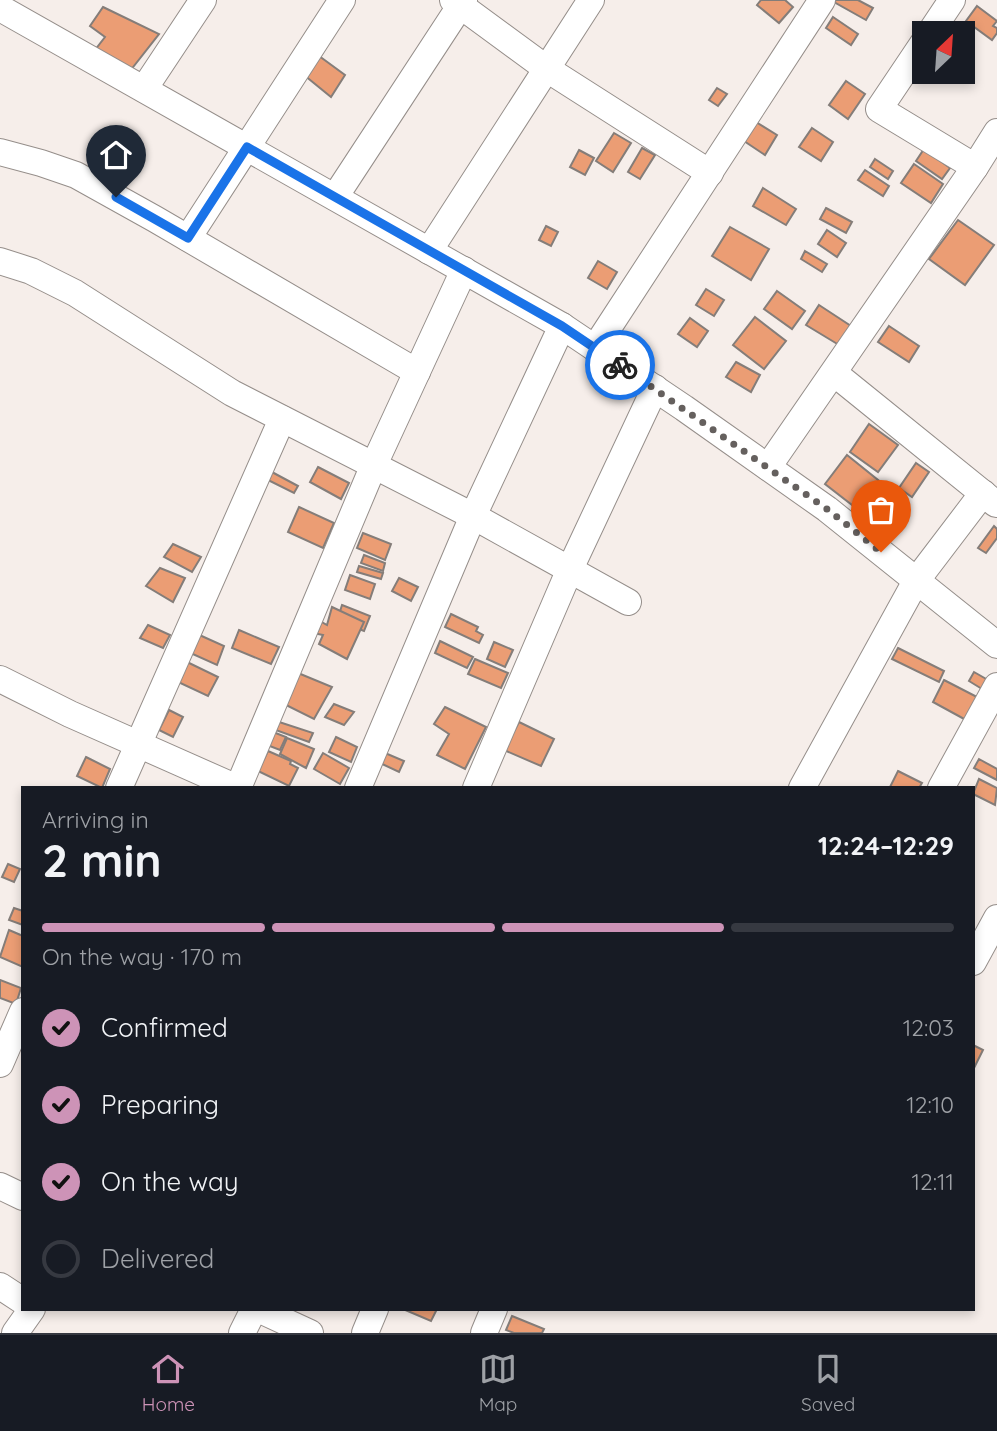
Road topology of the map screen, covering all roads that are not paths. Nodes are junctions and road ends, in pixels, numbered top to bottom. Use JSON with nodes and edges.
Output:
{"nodes":[{"id":1,"x":5,"y":0,"type":"edge"},
{"id":2,"x":203,"y":0,"type":"edge"},
{"id":3,"x":342,"y":0,"type":"edge"},
{"id":4,"x":591,"y":0,"type":"edge"},
{"id":5,"x":822,"y":0,"type":"edge"},
{"id":6,"x":952,"y":0,"type":"edge"},
{"id":7,"x":459,"y":2,"type":"edge"},
{"id":8,"x":0,"y":9,"type":"edge"},
{"id":9,"x":938,"y":21,"type":"edge"},
{"id":10,"x":912,"y":60,"type":"edge"},
{"id":11,"x":547,"y":69,"type":"junction"},
{"id":12,"x":144,"y":89,"type":"junction"},
{"id":13,"x":997,"y":132,"type":"edge"},
{"id":14,"x":247,"y":147,"type":"junction"},
{"id":15,"x":0,"y":152,"type":"edge"},
{"id":16,"x":975,"y":167,"type":"junction"},
{"id":17,"x":710,"y":173,"type":"junction"},
{"id":18,"x":335,"y":197,"type":"junction"},
{"id":19,"x":188,"y":238,"type":"junction"},
{"id":20,"x":429,"y":251,"type":"junction"},
{"id":21,"x":0,"y":261,"type":"edge"},
{"id":22,"x":464,"y":270,"type":"junction"},
{"id":23,"x":562,"y":326,"type":"junction"},
{"id":24,"x":595,"y":348,"type":"junction"},
{"id":25,"x":417,"y":372,"type":"junction"},
{"id":26,"x":834,"y":373,"type":"junction"},
{"id":27,"x":655,"y":388,"type":"junction"},
{"id":28,"x":282,"y":419,"type":"junction"},
{"id":29,"x":373,"y":467,"type":"junction"},
{"id":30,"x":768,"y":467,"type":"junction"},
{"id":31,"x":990,"y":499,"type":"edge"},
{"id":32,"x":473,"y":516,"type":"junction"},
{"id":33,"x":570,"y":569,"type":"junction"},
{"id":34,"x":916,"y":581,"type":"junction"},
{"id":35,"x":628,"y":602,"type":"dead end"},
{"id":36,"x":997,"y":645,"type":"edge"},
{"id":37,"x":0,"y":679,"type":"edge"},
{"id":38,"x":997,"y":686,"type":"edge"},
{"id":39,"x":138,"y":744,"type":"junction"},
{"id":40,"x":120,"y":786,"type":"edge"},
{"id":41,"x":232,"y":786,"type":"edge"},
{"id":42,"x":238,"y":786,"type":"edge"},
{"id":43,"x":359,"y":786,"type":"edge"},
{"id":44,"x":477,"y":786,"type":"edge"},
{"id":45,"x":803,"y":786,"type":"edge"},
{"id":46,"x":942,"y":786,"type":"edge"},
{"id":47,"x":990,"y":920,"type":"edge"},
{"id":48,"x":975,"y":957,"type":"edge"},
{"id":49,"x":21,"y":1017,"type":"edge"},
{"id":50,"x":0,"y":1064,"type":"edge"},
{"id":51,"x":0,"y":1186,"type":"edge"},
{"id":52,"x":21,"y":1196,"type":"edge"},
{"id":53,"x":0,"y":1286,"type":"edge"},
{"id":54,"x":21,"y":1300,"type":"edge"},
{"id":55,"x":31,"y":1311,"type":"edge"},
{"id":56,"x":255,"y":1311,"type":"edge"},
{"id":57,"x":260,"y":1311,"type":"edge"},
{"id":58,"x":374,"y":1311,"type":"edge"},
{"id":59,"x":493,"y":1311,"type":"edge"},
{"id":60,"x":15,"y":1333,"type":"edge"},
{"id":61,"x":242,"y":1333,"type":"edge"},
{"id":62,"x":310,"y":1333,"type":"edge"},
{"id":63,"x":365,"y":1333,"type":"edge"},
{"id":64,"x":484,"y":1333,"type":"edge"}],
"edges":[{"from":1,"to":8,"type":"street"},
{"from":2,"to":12,"type":"street"},
{"from":3,"to":14,"type":"street"},
{"from":4,"to":11,"type":"street"},
{"from":5,"to":17,"type":"street"},
{"from":6,"to":9,"type":"street"},
{"from":7,"to":11,"type":"street"},
{"from":7,"to":18,"type":"street"},
{"from":8,"to":12,"type":"street"},
{"from":10,"to":16,"type":"street"},
{"from":11,"to":17,"type":"street"},
{"from":11,"to":20,"type":"street"},
{"from":12,"to":14,"type":"street"},
{"from":13,"to":16,"type":"street"},
{"from":14,"to":18,"type":"street"},
{"from":14,"to":19,"type":"street"},
{"from":15,"to":19,"type":"street"},
{"from":16,"to":26,"type":"street"},
{"from":17,"to":24,"type":"street"},
{"from":18,"to":20,"type":"street"},
{"from":19,"to":25,"type":"street"},
{"from":20,"to":22,"type":"street"},
{"from":21,"to":28,"type":"street"},
{"from":22,"to":23,"type":"street"},
{"from":22,"to":25,"type":"street"},
{"from":23,"to":24,"type":"street"},
{"from":23,"to":32,"type":"street"},
{"from":24,"to":27,"type":"street"},
{"from":25,"to":29,"type":"street"},
{"from":26,"to":30,"type":"street"},
{"from":26,"to":31,"type":"street"},
{"from":27,"to":30,"type":"street"},
{"from":27,"to":33,"type":"street"},
{"from":28,"to":29,"type":"street"},
{"from":28,"to":39,"type":"street"},
{"from":29,"to":32,"type":"street"},
{"from":29,"to":42,"type":"street"},
{"from":30,"to":34,"type":"street"},
{"from":31,"to":34,"type":"street"},
{"from":32,"to":33,"type":"street"},
{"from":32,"to":43,"type":"street"},
{"from":33,"to":35,"type":"street"},
{"from":33,"to":44,"type":"street"},
{"from":34,"to":36,"type":"street"},
{"from":34,"to":45,"type":"street"},
{"from":37,"to":39,"type":"street"},
{"from":38,"to":46,"type":"street"},
{"from":39,"to":40,"type":"street"},
{"from":39,"to":41,"type":"street"},
{"from":47,"to":48,"type":"street"},
{"from":49,"to":50,"type":"street"},
{"from":51,"to":52,"type":"street"},
{"from":53,"to":54,"type":"street"},
{"from":55,"to":60,"type":"street"},
{"from":56,"to":61,"type":"street"},
{"from":57,"to":62,"type":"street"},
{"from":58,"to":63,"type":"street"},
{"from":59,"to":64,"type":"street"}]}
